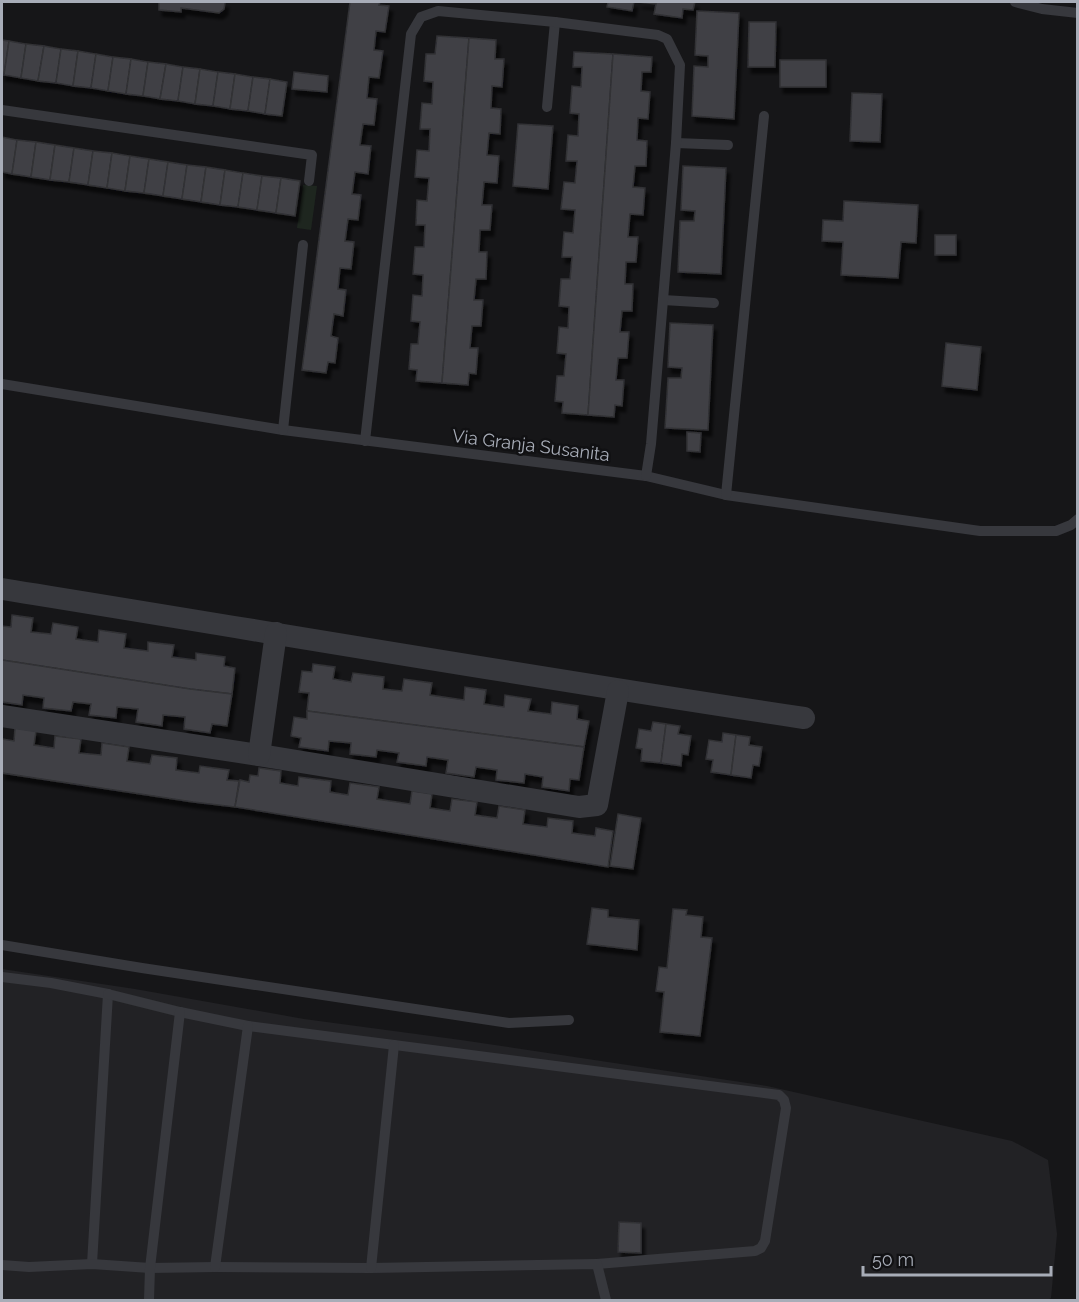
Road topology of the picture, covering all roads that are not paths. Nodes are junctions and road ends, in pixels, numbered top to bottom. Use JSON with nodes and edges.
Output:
{"nodes":[{"id":1,"x":1015,"y":2,"type":"edge"},
{"id":2,"x":1077,"y":13,"type":"edge"},
{"id":3,"x":555,"y":22,"type":"junction"},
{"id":4,"x":547,"y":107,"type":"dead end"},
{"id":5,"x":2,"y":110,"type":"edge"},
{"id":6,"x":765,"y":116,"type":"dead end"},
{"id":7,"x":676,"y":143,"type":"junction"},
{"id":8,"x":728,"y":145,"type":"dead end"},
{"id":9,"x":309,"y":181,"type":"dead end"},
{"id":10,"x":303,"y":245,"type":"dead end"},
{"id":11,"x":663,"y":300,"type":"junction"},
{"id":12,"x":714,"y":303,"type":"dead end"},
{"id":13,"x":2,"y":384,"type":"edge"},
{"id":14,"x":283,"y":430,"type":"junction"},
{"id":15,"x":365,"y":441,"type":"junction"},
{"id":16,"x":646,"y":476,"type":"junction"},
{"id":17,"x":726,"y":495,"type":"junction"},
{"id":18,"x":1077,"y":519,"type":"edge"},
{"id":19,"x":2,"y":589,"type":"edge"},
{"id":20,"x":276,"y":633,"type":"junction"},
{"id":21,"x":618,"y":691,"type":"junction"},
{"id":22,"x":2,"y":716,"type":"edge"},
{"id":23,"x":804,"y":718,"type":"dead end"},
{"id":24,"x":259,"y":755,"type":"junction"},
{"id":25,"x":2,"y":945,"type":"edge"},
{"id":26,"x":2,"y":977,"type":"edge"},
{"id":27,"x":108,"y":994,"type":"junction"},
{"id":28,"x":180,"y":1012,"type":"junction"},
{"id":29,"x":569,"y":1020,"type":"dead end"},
{"id":30,"x":248,"y":1026,"type":"junction"},
{"id":31,"x":394,"y":1045,"type":"junction"},
{"id":32,"x":92,"y":1264,"type":"junction"},
{"id":33,"x":597,"y":1264,"type":"junction"},
{"id":34,"x":2,"y":1265,"type":"edge"},
{"id":35,"x":215,"y":1267,"type":"junction"},
{"id":36,"x":150,"y":1268,"type":"junction"},
{"id":37,"x":371,"y":1268,"type":"junction"},
{"id":38,"x":149,"y":1300,"type":"edge"},
{"id":39,"x":606,"y":1300,"type":"edge"}],
"edges":[{"from":1,"to":2,"type":"lane"},
{"from":3,"to":4,"type":"lane"},
{"from":3,"to":7,"type":"lane"},
{"from":3,"to":15,"type":"lane"},
{"from":5,"to":9,"type":"lane"},
{"from":6,"to":17,"type":"lane"},
{"from":7,"to":8,"type":"lane"},
{"from":7,"to":11,"type":"lane"},
{"from":10,"to":14,"type":"lane"},
{"from":11,"to":12,"type":"lane"},
{"from":11,"to":16,"type":"lane"},
{"from":13,"to":14,"type":"lane","name":"Via Granja Susanita"},
{"from":14,"to":15,"type":"lane","name":"Via Granja Susanita"},
{"from":15,"to":16,"type":"lane","name":"Via Granja Susanita"},
{"from":16,"to":17,"type":"lane","name":"Via Granja Susanita"},
{"from":17,"to":18,"type":"lane","name":"Via Granja Susanita"},
{"from":19,"to":20,"type":"street"},
{"from":20,"to":21,"type":"street"},
{"from":20,"to":24,"type":"street"},
{"from":21,"to":23,"type":"street"},
{"from":21,"to":24,"type":"street"},
{"from":22,"to":24,"type":"street"},
{"from":25,"to":29,"type":"lane"},
{"from":26,"to":27,"type":"lane"},
{"from":27,"to":28,"type":"lane"},
{"from":27,"to":32,"type":"lane"},
{"from":28,"to":30,"type":"lane"},
{"from":28,"to":36,"type":"lane"},
{"from":30,"to":31,"type":"lane"},
{"from":30,"to":35,"type":"lane"},
{"from":31,"to":33,"type":"lane"},
{"from":31,"to":37,"type":"lane"},
{"from":32,"to":34,"type":"lane"},
{"from":32,"to":36,"type":"lane"},
{"from":33,"to":37,"type":"lane"},
{"from":33,"to":39,"type":"lane"},
{"from":35,"to":36,"type":"lane"},
{"from":35,"to":37,"type":"lane"},
{"from":36,"to":38,"type":"lane"}]}
